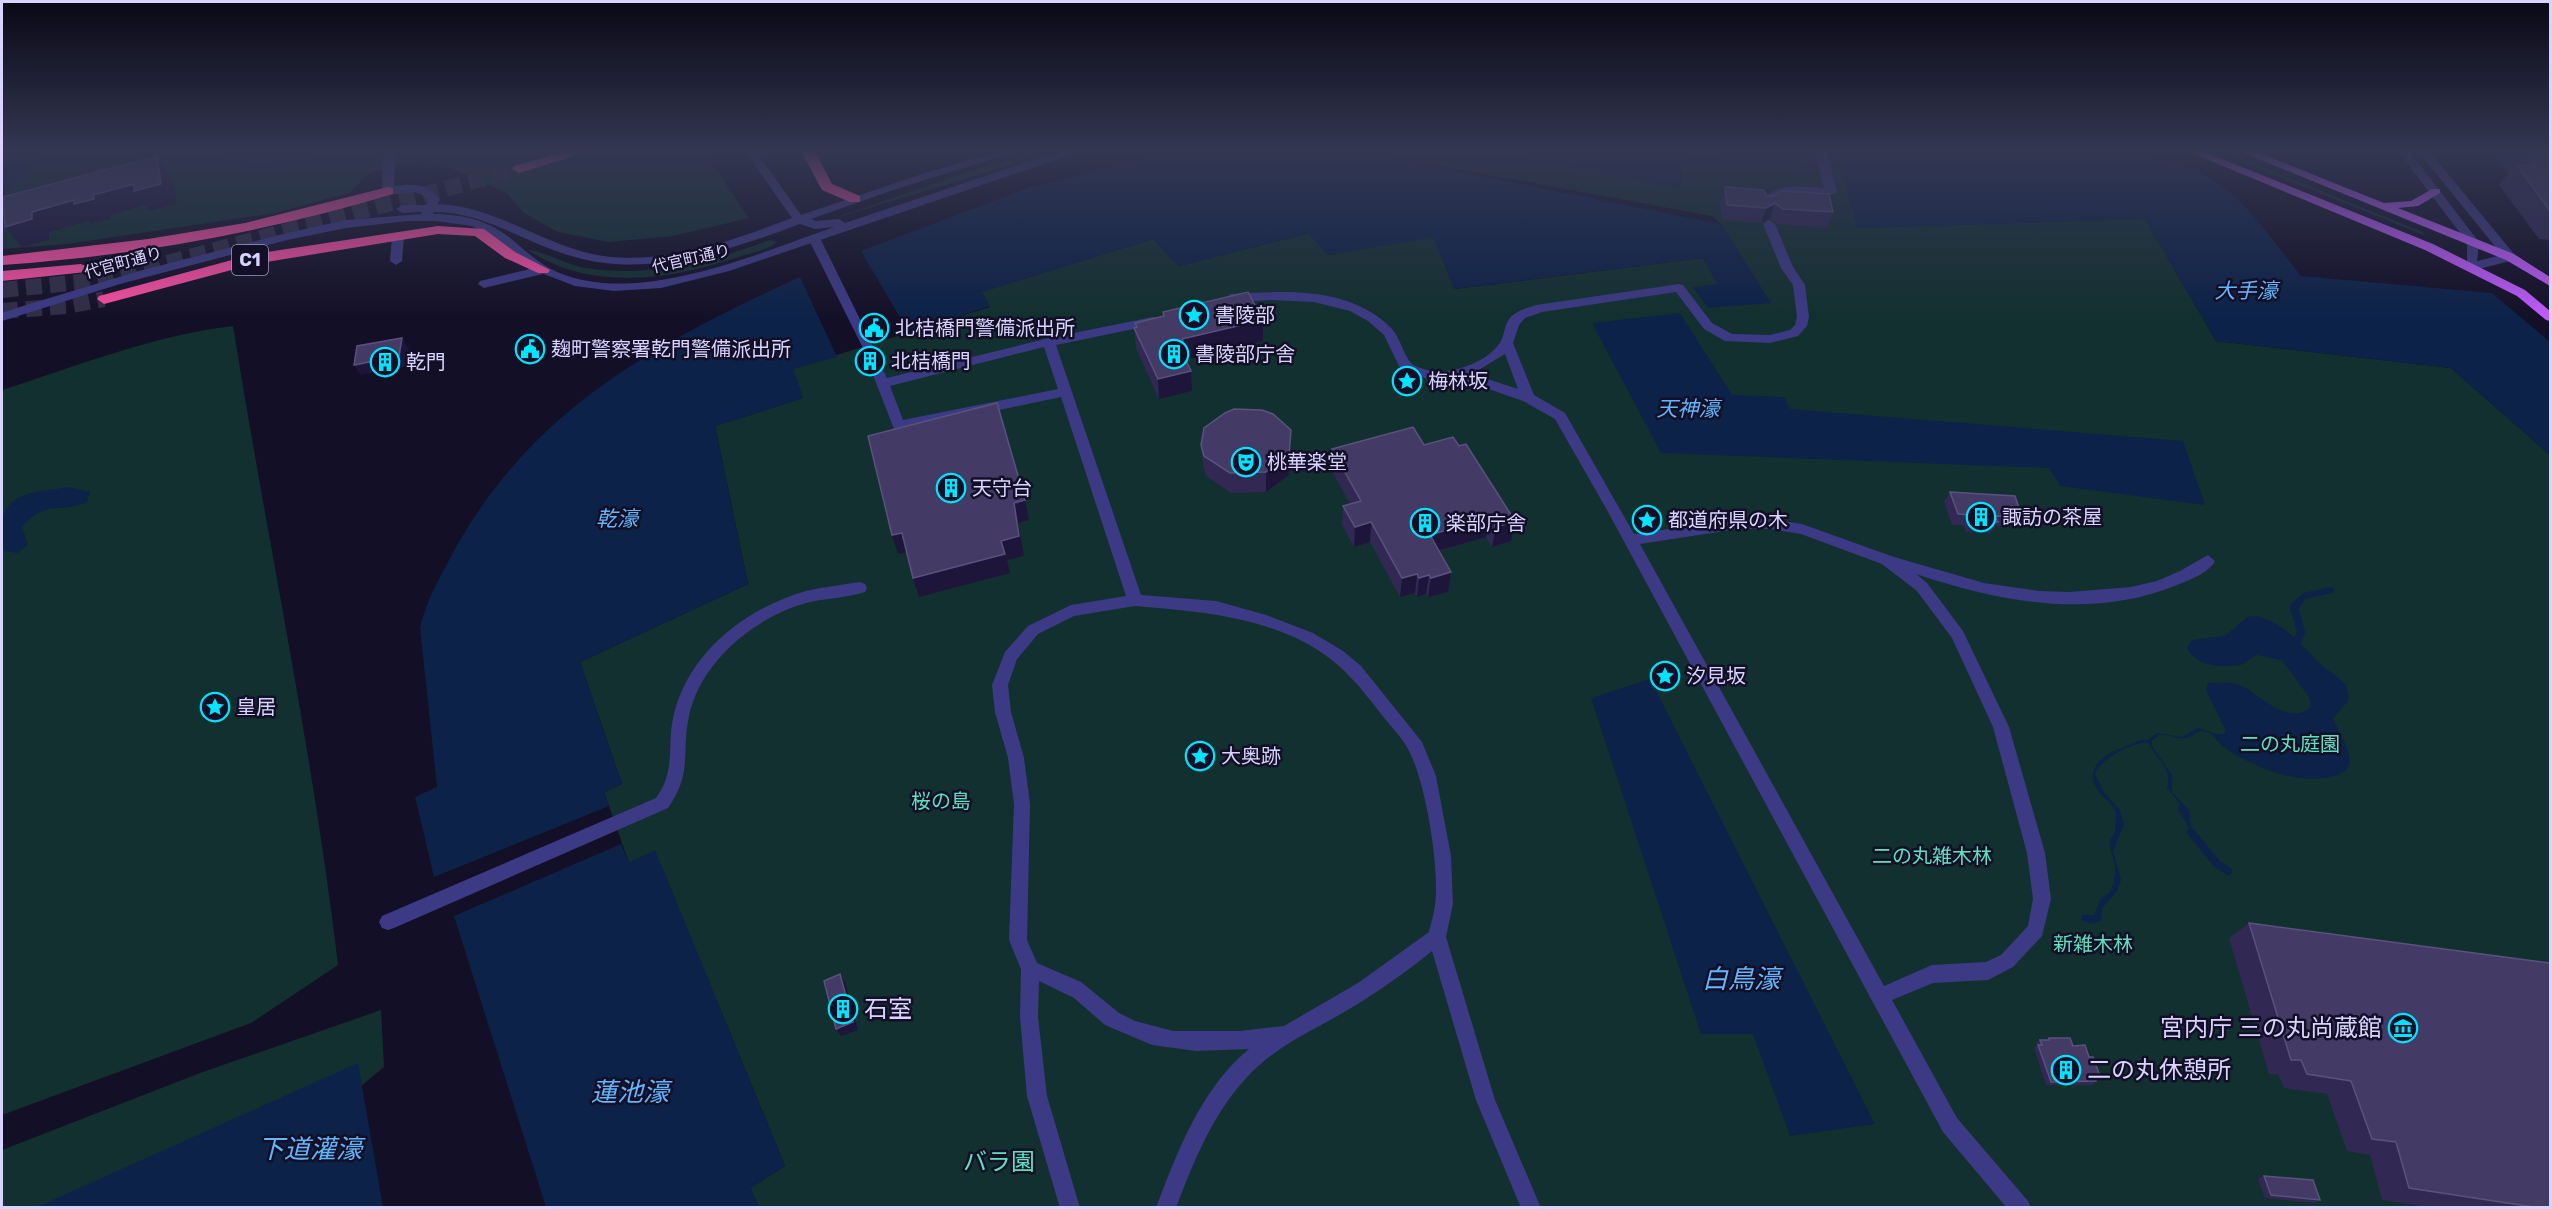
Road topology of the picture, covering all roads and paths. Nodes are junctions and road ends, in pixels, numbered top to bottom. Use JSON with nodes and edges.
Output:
{"nodes":[{"id":1,"x":326,"y":207,"type":"edge"},
{"id":2,"x":790,"y":207,"type":"edge"},
{"id":3,"x":831,"y":207,"type":"edge"},
{"id":4,"x":899,"y":207,"type":"edge"},
{"id":5,"x":904,"y":207,"type":"edge"},
{"id":6,"x":2328,"y":207,"type":"edge"},
{"id":7,"x":2386,"y":207,"type":"edge"},
{"id":8,"x":2448,"y":207,"type":"edge"},
{"id":9,"x":2469,"y":207,"type":"edge"},
{"id":10,"x":432,"y":208,"type":"junction"},
{"id":11,"x":421,"y":219,"type":"junction"},
{"id":12,"x":798,"y":219,"type":"junction"},
{"id":13,"x":1769,"y":224,"type":"edge"},
{"id":14,"x":398,"y":236,"type":"junction"},
{"id":15,"x":814,"y":238,"type":"junction"},
{"id":16,"x":2473,"y":242,"type":"junction"},
{"id":17,"x":2510,"y":257,"type":"junction"},
{"id":18,"x":2,"y":261,"type":"edge"},
{"id":19,"x":396,"y":261,"type":"dead end"},
{"id":20,"x":2471,"y":267,"type":"junction"},
{"id":21,"x":81,"y":269,"type":"dead end"},
{"id":22,"x":543,"y":270,"type":"junction"},
{"id":23,"x":2550,"y":282,"type":"edge"},
{"id":24,"x":484,"y":284,"type":"dead end"},
{"id":25,"x":2,"y":285,"type":"edge"},
{"id":26,"x":104,"y":299,"type":"tunnel mouth"},
{"id":27,"x":1219,"y":301,"type":"edge"},
{"id":28,"x":2,"y":310,"type":"edge"},
{"id":29,"x":1168,"y":315,"type":"edge"},
{"id":30,"x":2,"y":317,"type":"edge"},
{"id":31,"x":2550,"y":317,"type":"edge"},
{"id":32,"x":1049,"y":342,"type":"junction"},
{"id":33,"x":1507,"y":343,"type":"junction"},
{"id":34,"x":1459,"y":375,"type":"junction"},
{"id":35,"x":883,"y":383,"type":"junction"},
{"id":36,"x":1064,"y":392,"type":"junction"},
{"id":37,"x":1528,"y":398,"type":"junction"},
{"id":38,"x":1630,"y":540,"type":"junction"},
{"id":39,"x":1887,"y":560,"type":"junction"},
{"id":40,"x":2208,"y":561,"type":"dead end"},
{"id":41,"x":860,"y":588,"type":"dead end"},
{"id":42,"x":1134,"y":600,"type":"junction"},
{"id":43,"x":388,"y":922,"type":"dead end"},
{"id":44,"x":1437,"y":937,"type":"junction"},
{"id":45,"x":1030,"y":969,"type":"junction"},
{"id":46,"x":1880,"y":996,"type":"junction"},
{"id":47,"x":1288,"y":1033,"type":"junction"},
{"id":48,"x":1070,"y":1208,"type":"edge"},
{"id":49,"x":1166,"y":1208,"type":"edge"},
{"id":50,"x":1531,"y":1208,"type":"edge"},
{"id":51,"x":2021,"y":1208,"type":"edge"}],
"edges":[{"from":1,"to":18,"type":"highway"},
{"from":2,"to":12,"type":"street"},
{"from":3,"to":12,"type":"street","name":"代官町通り"},
{"from":4,"to":12,"type":"street"},
{"from":5,"to":15,"type":"street","name":"代官町通り"},
{"from":6,"to":20,"type":"main road"},
{"from":7,"to":16,"type":"main road"},
{"from":8,"to":16,"type":"street"},
{"from":9,"to":17,"type":"street"},
{"from":10,"to":11,"type":"street"},
{"from":10,"to":12,"type":"street","name":"代官町通り"},
{"from":10,"to":28,"type":"street","name":"代官町通り"},
{"from":11,"to":14,"type":"highway"},
{"from":11,"to":22,"type":"street","name":"代官町通り"},
{"from":11,"to":30,"type":"street","name":"代官町通り"},
{"from":13,"to":33,"type":"street"},
{"from":14,"to":19,"type":"street"},
{"from":14,"to":22,"type":"highway","number":"C1"},
{"from":14,"to":26,"type":"highway","number":"C1"},
{"from":15,"to":22,"type":"street","name":"代官町通り"},
{"from":15,"to":35,"type":"street"},
{"from":16,"to":17,"type":"main road"},
{"from":16,"to":20,"type":"street"},
{"from":17,"to":20,"type":"street"},
{"from":17,"to":23,"type":"main road"},
{"from":20,"to":31,"type":"main road"},
{"from":21,"to":25,"type":"highway"},
{"from":22,"to":24,"type":"street"},
{"from":27,"to":34,"type":"street"},
{"from":29,"to":32,"type":"street"},
{"from":32,"to":35,"type":"street"},
{"from":32,"to":36,"type":"street"},
{"from":33,"to":34,"type":"street"},
{"from":33,"to":37,"type":"street"},
{"from":34,"to":37,"type":"street"},
{"from":35,"to":36,"type":"street"},
{"from":36,"to":42,"type":"street"},
{"from":37,"to":38,"type":"street"},
{"from":38,"to":39,"type":"street"},
{"from":38,"to":46,"type":"street"},
{"from":39,"to":40,"type":"street"},
{"from":39,"to":46,"type":"street"},
{"from":41,"to":43,"type":"street"},
{"from":42,"to":44,"type":"street"},
{"from":42,"to":45,"type":"street"},
{"from":44,"to":47,"type":"street"},
{"from":44,"to":50,"type":"street"},
{"from":45,"to":47,"type":"street"},
{"from":45,"to":48,"type":"street"},
{"from":46,"to":51,"type":"street"},
{"from":47,"to":49,"type":"street"}]}
